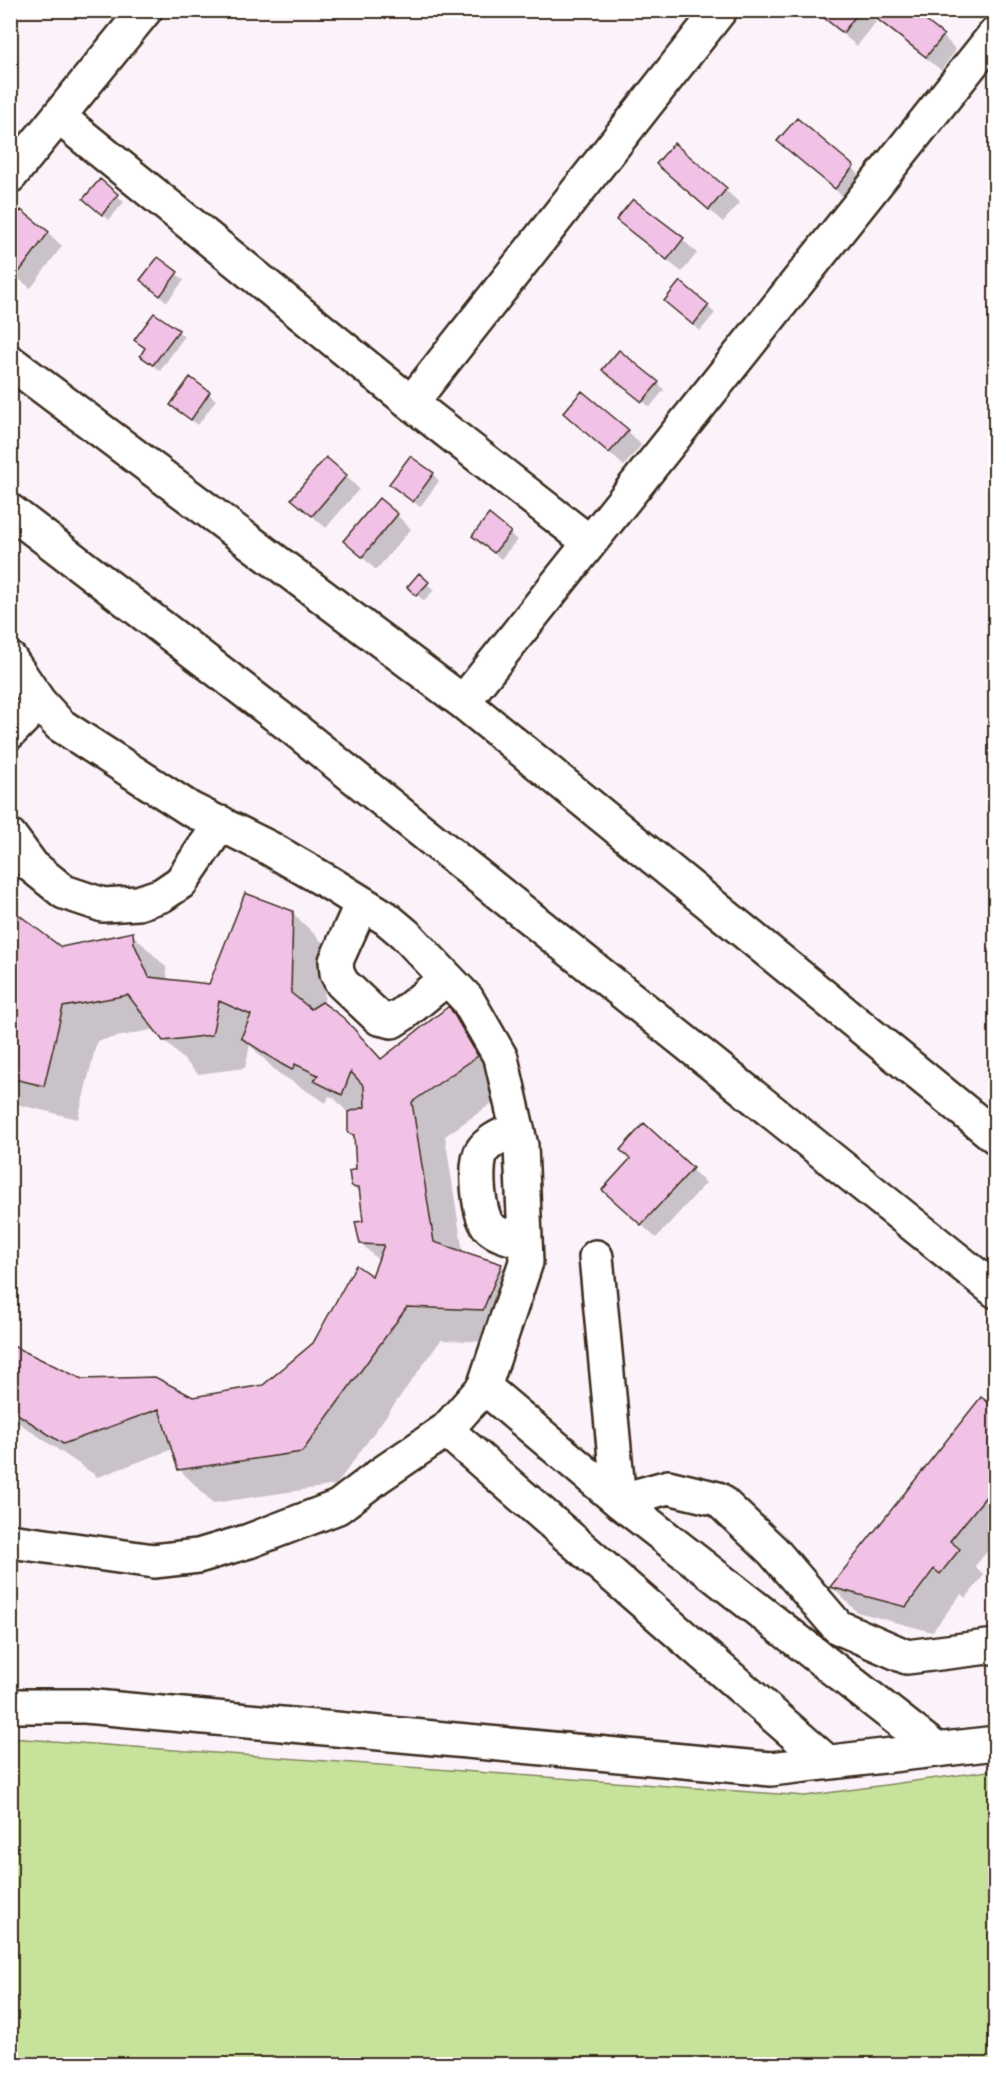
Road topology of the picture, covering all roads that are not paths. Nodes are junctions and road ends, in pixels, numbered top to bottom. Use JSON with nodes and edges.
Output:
{"nodes":[{"id":1,"x":145,"y":10,"type":"edge"},
{"id":2,"x":720,"y":10,"type":"edge"},
{"id":3,"x":996,"y":33,"type":"edge"},
{"id":4,"x":60,"y":117,"type":"junction"},
{"id":5,"x":10,"y":176,"type":"edge"},
{"id":6,"x":10,"y":362,"type":"edge"},
{"id":7,"x":411,"y":403,"type":"junction"},
{"id":8,"x":10,"y":511,"type":"edge"},
{"id":9,"x":589,"y":542,"type":"junction"},
{"id":10,"x":10,"y":659,"type":"edge"},
{"id":11,"x":39,"y":702,"type":"junction"},
{"id":12,"x":463,"y":702,"type":"junction"},
{"id":13,"x":10,"y":732,"type":"edge"},
{"id":14,"x":221,"y":823,"type":"junction"},
{"id":15,"x":10,"y":836,"type":"edge"},
{"id":16,"x":362,"y":903,"type":"junction"},
{"id":17,"x":447,"y":978,"type":"junction"},
{"id":18,"x":517,"y":1128,"type":"junction"},
{"id":19,"x":996,"y":1137,"type":"edge"},
{"id":20,"x":525,"y":1242,"type":"junction"},
{"id":21,"x":596,"y":1257,"type":"dead end"},
{"id":22,"x":996,"y":1291,"type":"edge"},
{"id":23,"x":484,"y":1387,"type":"junction"},
{"id":24,"x":446,"y":1430,"type":"junction"},
{"id":25,"x":619,"y":1501,"type":"junction"},
{"id":26,"x":10,"y":1541,"type":"edge"},
{"id":27,"x":996,"y":1646,"type":"edge"},
{"id":28,"x":10,"y":1706,"type":"edge"},
{"id":29,"x":996,"y":1743,"type":"edge"},
{"id":30,"x":937,"y":1750,"type":"junction"},
{"id":31,"x":827,"y":1762,"type":"junction"}],
"edges":[{"from":1,"to":4,"type":"street"},
{"from":2,"to":7,"type":"street"},
{"from":3,"to":9,"type":"street"},
{"from":4,"to":5,"type":"street"},
{"from":4,"to":7,"type":"street"},
{"from":6,"to":12,"type":"street"},
{"from":7,"to":9,"type":"street"},
{"from":8,"to":22,"type":"street"},
{"from":9,"to":12,"type":"street"},
{"from":10,"to":11,"type":"street"},
{"from":11,"to":13,"type":"street"},
{"from":11,"to":14,"type":"street"},
{"from":12,"to":19,"type":"street"},
{"from":14,"to":15,"type":"street"},
{"from":14,"to":16,"type":"street"},
{"from":16,"to":17,"type":"street"},
{"from":16,"to":17,"type":"street"},
{"from":17,"to":18,"type":"street"},
{"from":18,"to":20,"type":"street"},
{"from":18,"to":20,"type":"street"},
{"from":20,"to":23,"type":"street"},
{"from":21,"to":25,"type":"street"},
{"from":23,"to":24,"type":"street"},
{"from":23,"to":25,"type":"street"},
{"from":24,"to":26,"type":"street"},
{"from":24,"to":31,"type":"street"},
{"from":25,"to":27,"type":"street"},
{"from":25,"to":30,"type":"street"},
{"from":28,"to":31,"type":"street"},
{"from":29,"to":30,"type":"street"},
{"from":30,"to":31,"type":"street"}]}
